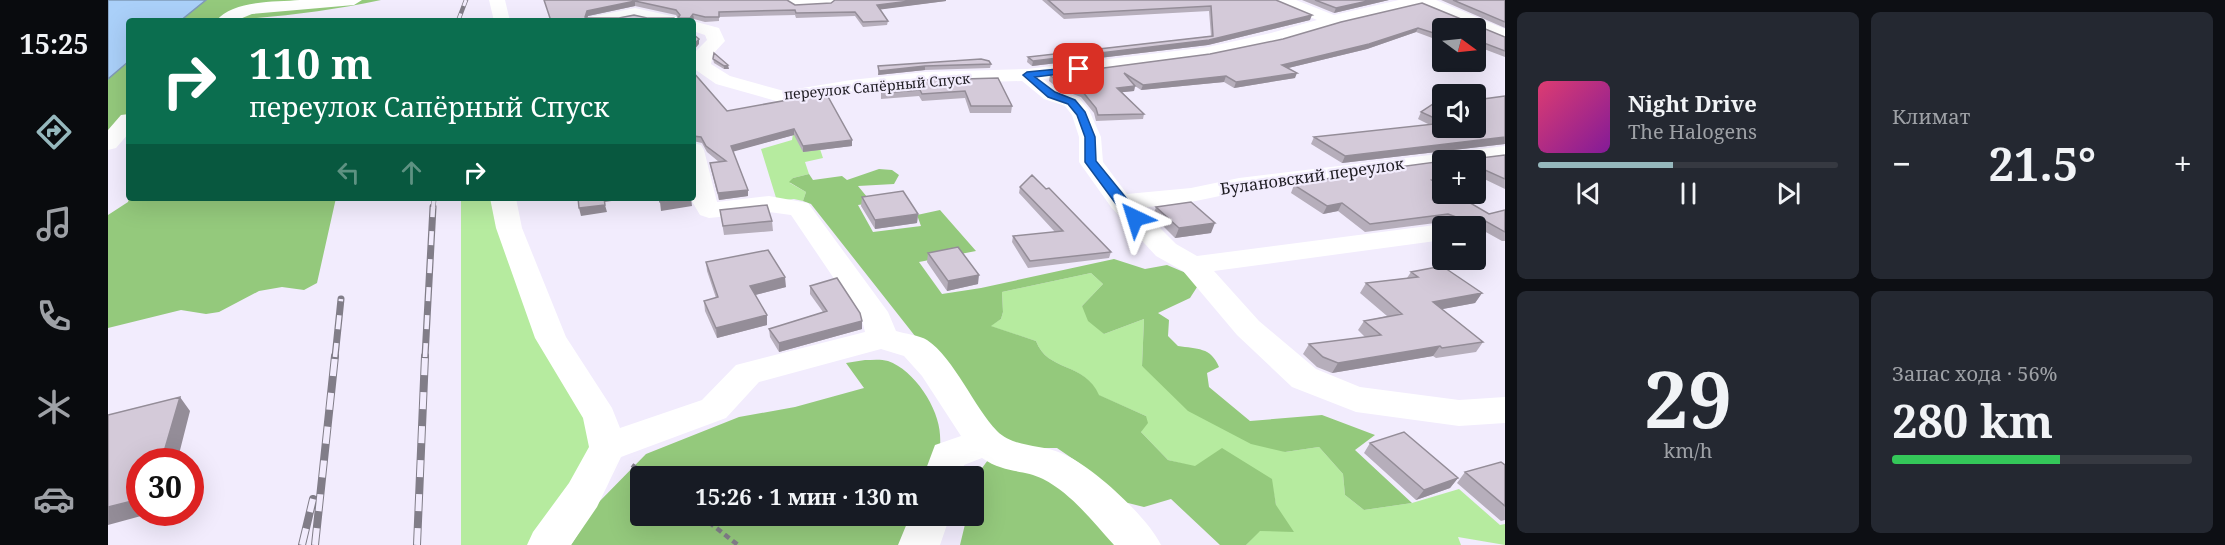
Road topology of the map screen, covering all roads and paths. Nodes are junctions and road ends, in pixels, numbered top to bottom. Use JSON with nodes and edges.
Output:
{"nodes":[{"id":1,"x":354,"y":0,"type":"edge"},
{"id":2,"x":497,"y":0,"type":"edge"},
{"id":3,"x":831,"y":0,"type":"edge"},
{"id":4,"x":1282,"y":0,"type":"edge"},
{"id":5,"x":1421,"y":0,"type":"edge"},
{"id":6,"x":795,"y":2,"type":"edge"},
{"id":7,"x":639,"y":6,"type":"edge"},
{"id":8,"x":228,"y":18,"type":"edge"},
{"id":9,"x":501,"y":18,"type":"edge"},
{"id":10,"x":605,"y":18,"type":"edge"},
{"id":11,"x":664,"y":18,"type":"edge"},
{"id":12,"x":1334,"y":20,"type":"junction"},
{"id":13,"x":696,"y":27,"type":"edge"},
{"id":14,"x":1505,"y":35,"type":"edge"},
{"id":15,"x":1027,"y":75,"type":"junction"},
{"id":16,"x":126,"y":123,"type":"edge"},
{"id":17,"x":108,"y":143,"type":"edge"},
{"id":18,"x":1505,"y":153,"type":"edge"},
{"id":19,"x":696,"y":164,"type":"edge"},
{"id":20,"x":504,"y":201,"type":"edge"},
{"id":21,"x":1120,"y":202,"type":"junction"},
{"id":22,"x":1432,"y":233,"type":"edge"},
{"id":23,"x":1193,"y":265,"type":"junction"},
{"id":24,"x":882,"y":338,"type":"junction"},
{"id":25,"x":1505,"y":410,"type":"edge"},
{"id":26,"x":985,"y":442,"type":"junction"},
{"id":27,"x":607,"y":447,"type":"junction"},
{"id":28,"x":945,"y":466,"type":"edge"},
{"id":29,"x":714,"y":526,"type":"edge"},
{"id":30,"x":926,"y":526,"type":"edge"},
{"id":31,"x":548,"y":545,"type":"edge"},
{"id":32,"x":738,"y":545,"type":"edge"},
{"id":33,"x":919,"y":545,"type":"edge"},
{"id":34,"x":1140,"y":545,"type":"edge"}],
"edges":[{"from":1,"to":8,"type":"street"},
{"from":2,"to":9,"type":"street"},
{"from":3,"to":6,"type":"street"},
{"from":4,"to":12,"type":"street"},
{"from":5,"to":12,"type":"street","name":"переулок Сапёрный Спуск"},
{"from":5,"to":14,"type":"street"},
{"from":7,"to":10,"type":"street"},
{"from":7,"to":11,"type":"street"},
{"from":12,"to":15,"type":"street","name":"переулок Сапёрный Спуск"},
{"from":13,"to":15,"type":"street","name":"переулок Сапёрный Спуск"},
{"from":15,"to":21,"type":"street"},
{"from":16,"to":17,"type":"street"},
{"from":18,"to":21,"type":"street","name":"Булановский переулок"},
{"from":19,"to":24,"type":"street"},
{"from":20,"to":27,"type":"street"},
{"from":21,"to":23,"type":"street"},
{"from":22,"to":23,"type":"street"},
{"from":23,"to":25,"type":"street"},
{"from":24,"to":26,"type":"street"},
{"from":24,"to":27,"type":"street"},
{"from":26,"to":28,"type":"street"},
{"from":26,"to":34,"type":"street"},
{"from":27,"to":31,"type":"street"},
{"from":29,"to":32,"type":"path"},
{"from":30,"to":33,"type":"street"}]}
